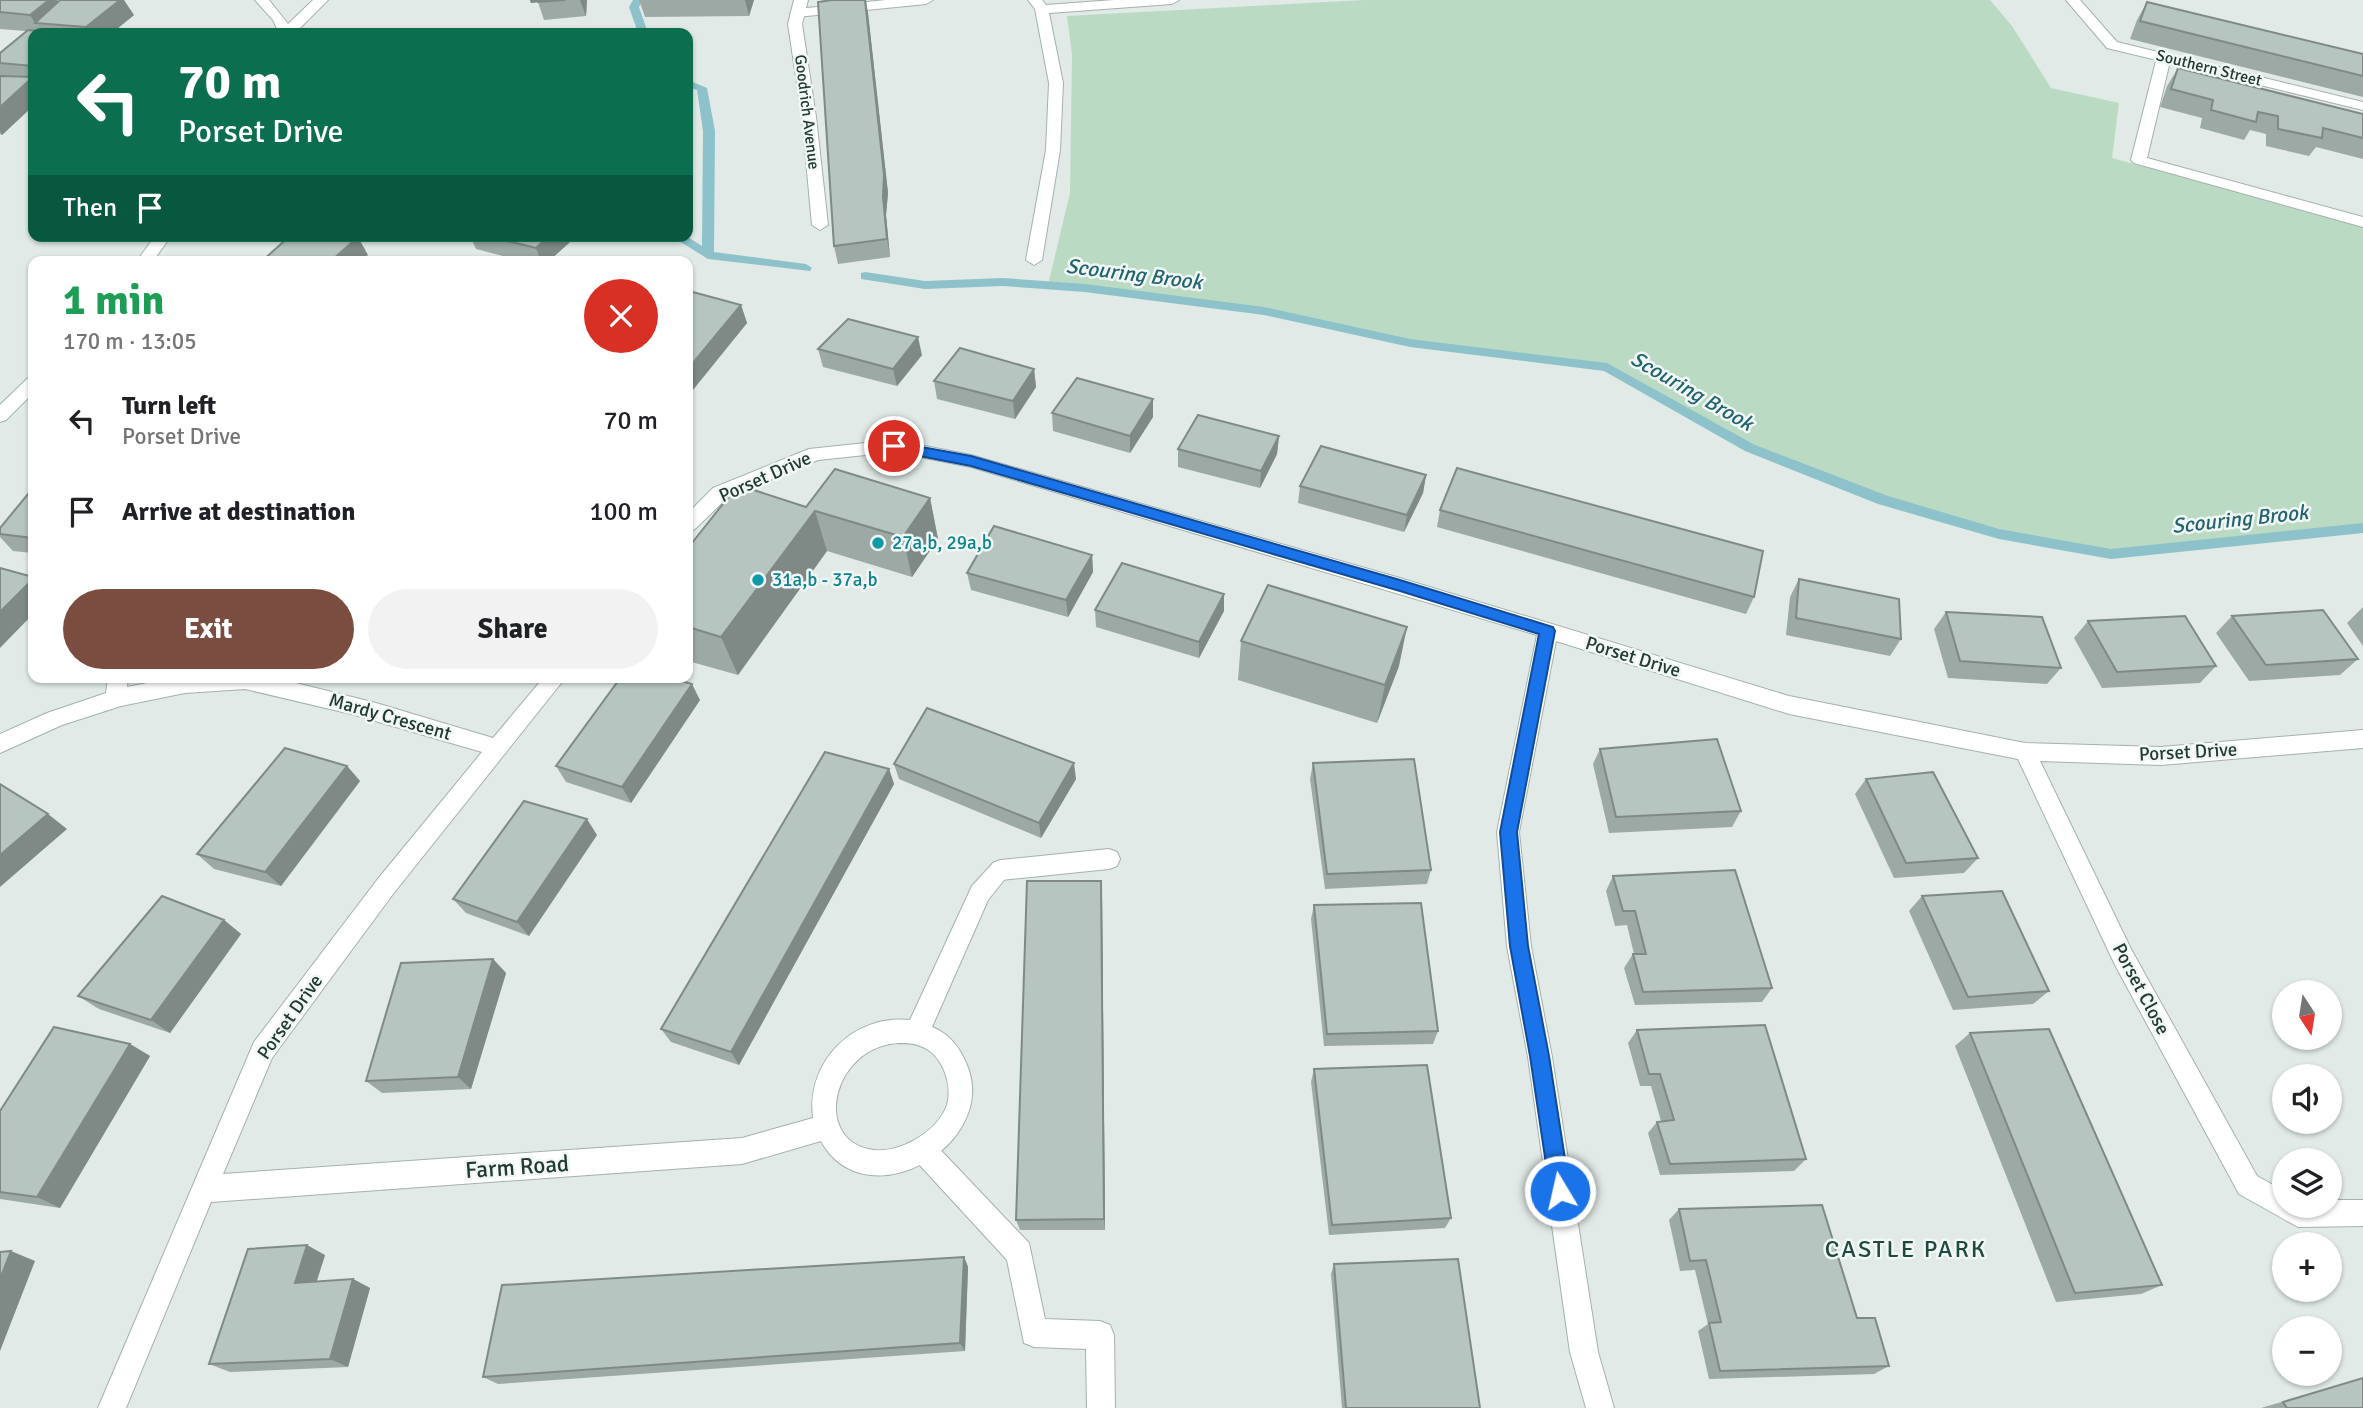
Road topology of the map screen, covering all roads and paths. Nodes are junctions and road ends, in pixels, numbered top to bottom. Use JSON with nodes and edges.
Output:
{"nodes":[{"id":1,"x":262,"y":0,"type":"edge"},
{"id":2,"x":321,"y":0,"type":"edge"},
{"id":3,"x":926,"y":0,"type":"edge"},
{"id":4,"x":1172,"y":0,"type":"edge"},
{"id":5,"x":2073,"y":0,"type":"edge"},
{"id":6,"x":1038,"y":5,"type":"edge"},
{"id":7,"x":799,"y":6,"type":"edge"},
{"id":8,"x":284,"y":28,"type":"edge"},
{"id":9,"x":292,"y":28,"type":"edge"},
{"id":10,"x":2164,"y":57,"type":"junction"},
{"id":11,"x":2363,"y":106,"type":"edge"},
{"id":12,"x":2363,"y":222,"type":"edge"},
{"id":13,"x":820,"y":225,"type":"dead end"},
{"id":14,"x":1034,"y":260,"type":"dead end"},
{"id":15,"x":28,"y":388,"type":"edge"},
{"id":16,"x":0,"y":416,"type":"edge"},
{"id":17,"x":693,"y":518,"type":"edge"},
{"id":18,"x":1548,"y":631,"type":"junction"},
{"id":19,"x":117,"y":683,"type":"edge"},
{"id":20,"x":215,"y":683,"type":"edge"},
{"id":21,"x":255,"y":683,"type":"edge"},
{"id":22,"x":551,"y":683,"type":"edge"},
{"id":23,"x":116,"y":699,"type":"junction"},
{"id":24,"x":2363,"y":739,"type":"edge"},
{"id":25,"x":0,"y":744,"type":"edge"},
{"id":26,"x":496,"y":748,"type":"junction"},
{"id":27,"x":2025,"y":752,"type":"junction"},
{"id":28,"x":1109,"y":859,"type":"dead end"},
{"id":29,"x":917,"y":1033,"type":"junction"},
{"id":30,"x":827,"y":1127,"type":"junction"},
{"id":31,"x":924,"y":1151,"type":"junction"},
{"id":32,"x":203,"y":1189,"type":"junction"},
{"id":33,"x":2363,"y":1213,"type":"edge"},
{"id":34,"x":112,"y":1408,"type":"edge"},
{"id":35,"x":1101,"y":1408,"type":"edge"},
{"id":36,"x":1600,"y":1408,"type":"edge"}],
"edges":[{"from":1,"to":8,"type":"street"},
{"from":2,"to":9,"type":"street"},
{"from":3,"to":7,"type":"street"},
{"from":4,"to":6,"type":"street"},
{"from":5,"to":10,"type":"street","name":"Southern Street"},
{"from":6,"to":14,"type":"street"},
{"from":7,"to":13,"type":"street","name":"Goodrich Avenue"},
{"from":10,"to":11,"type":"street","name":"Southern Street"},
{"from":10,"to":12,"type":"street"},
{"from":15,"to":16,"type":"street"},
{"from":17,"to":18,"type":"street","name":"Porset Drive"},
{"from":18,"to":27,"type":"street","name":"Porset Drive"},
{"from":18,"to":36,"type":"street"},
{"from":19,"to":23,"type":"street"},
{"from":20,"to":23,"type":"street","name":"Mardy Crescent"},
{"from":21,"to":26,"type":"street","name":"Mardy Crescent"},
{"from":22,"to":26,"type":"street","name":"Porset Drive"},
{"from":23,"to":25,"type":"street","name":"Mardy Crescent"},
{"from":24,"to":27,"type":"street","name":"Porset Drive"},
{"from":26,"to":32,"type":"street","name":"Porset Drive"},
{"from":27,"to":33,"type":"street","name":"Porset Close"},
{"from":28,"to":29,"type":"street"},
{"from":29,"to":30,"type":"street"},
{"from":29,"to":31,"type":"street"},
{"from":30,"to":31,"type":"street"},
{"from":30,"to":32,"type":"street","name":"Farm Road"},
{"from":31,"to":35,"type":"street"},
{"from":32,"to":34,"type":"street","name":"Porset Drive"}]}
